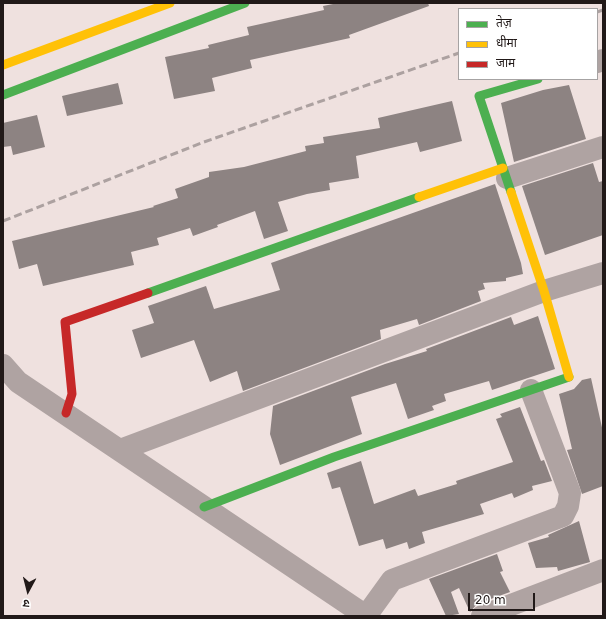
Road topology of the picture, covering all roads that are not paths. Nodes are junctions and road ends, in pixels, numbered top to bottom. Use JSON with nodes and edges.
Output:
{"nodes":[{"id":1,"x":245,"y":3,"type":"edge"},
{"id":2,"x":162,"y":5,"type":"edge"},
{"id":3,"x":158,"y":37,"type":"junction"},
{"id":4,"x":3,"y":66,"type":"edge"},
{"id":5,"x":535,"y":80,"type":"edge"},
{"id":6,"x":3,"y":95,"type":"edge"},
{"id":7,"x":603,"y":147,"type":"edge"},
{"id":8,"x":505,"y":173,"type":"junction"},
{"id":9,"x":603,"y":273,"type":"edge"},
{"id":10,"x":544,"y":291,"type":"junction"},
{"id":11,"x":3,"y":365,"type":"edge"},
{"id":12,"x":531,"y":390,"type":"junction"},
{"id":13,"x":66,"y":414,"type":"junction"},
{"id":14,"x":120,"y":450,"type":"junction"},
{"id":15,"x":204,"y":507,"type":"junction"},
{"id":16,"x":603,"y":570,"type":"edge"},
{"id":17,"x":366,"y":616,"type":"edge"},
{"id":18,"x":482,"y":616,"type":"edge"}],
"edges":[{"from":1,"to":3,"type":"street"},
{"from":2,"to":3,"type":"street"},
{"from":2,"to":4,"type":"street"},
{"from":3,"to":6,"type":"street"},
{"from":5,"to":8,"type":"street"},
{"from":7,"to":8,"type":"street"},
{"from":8,"to":10,"type":"street"},
{"from":8,"to":13,"type":"street"},
{"from":9,"to":10,"type":"street"},
{"from":10,"to":12,"type":"street"},
{"from":10,"to":14,"type":"street"},
{"from":11,"to":13,"type":"street"},
{"from":12,"to":15,"type":"street"},
{"from":12,"to":17,"type":"street"},
{"from":13,"to":14,"type":"street"},
{"from":14,"to":15,"type":"street"},
{"from":15,"to":17,"type":"street"},
{"from":16,"to":18,"type":"street"}]}
